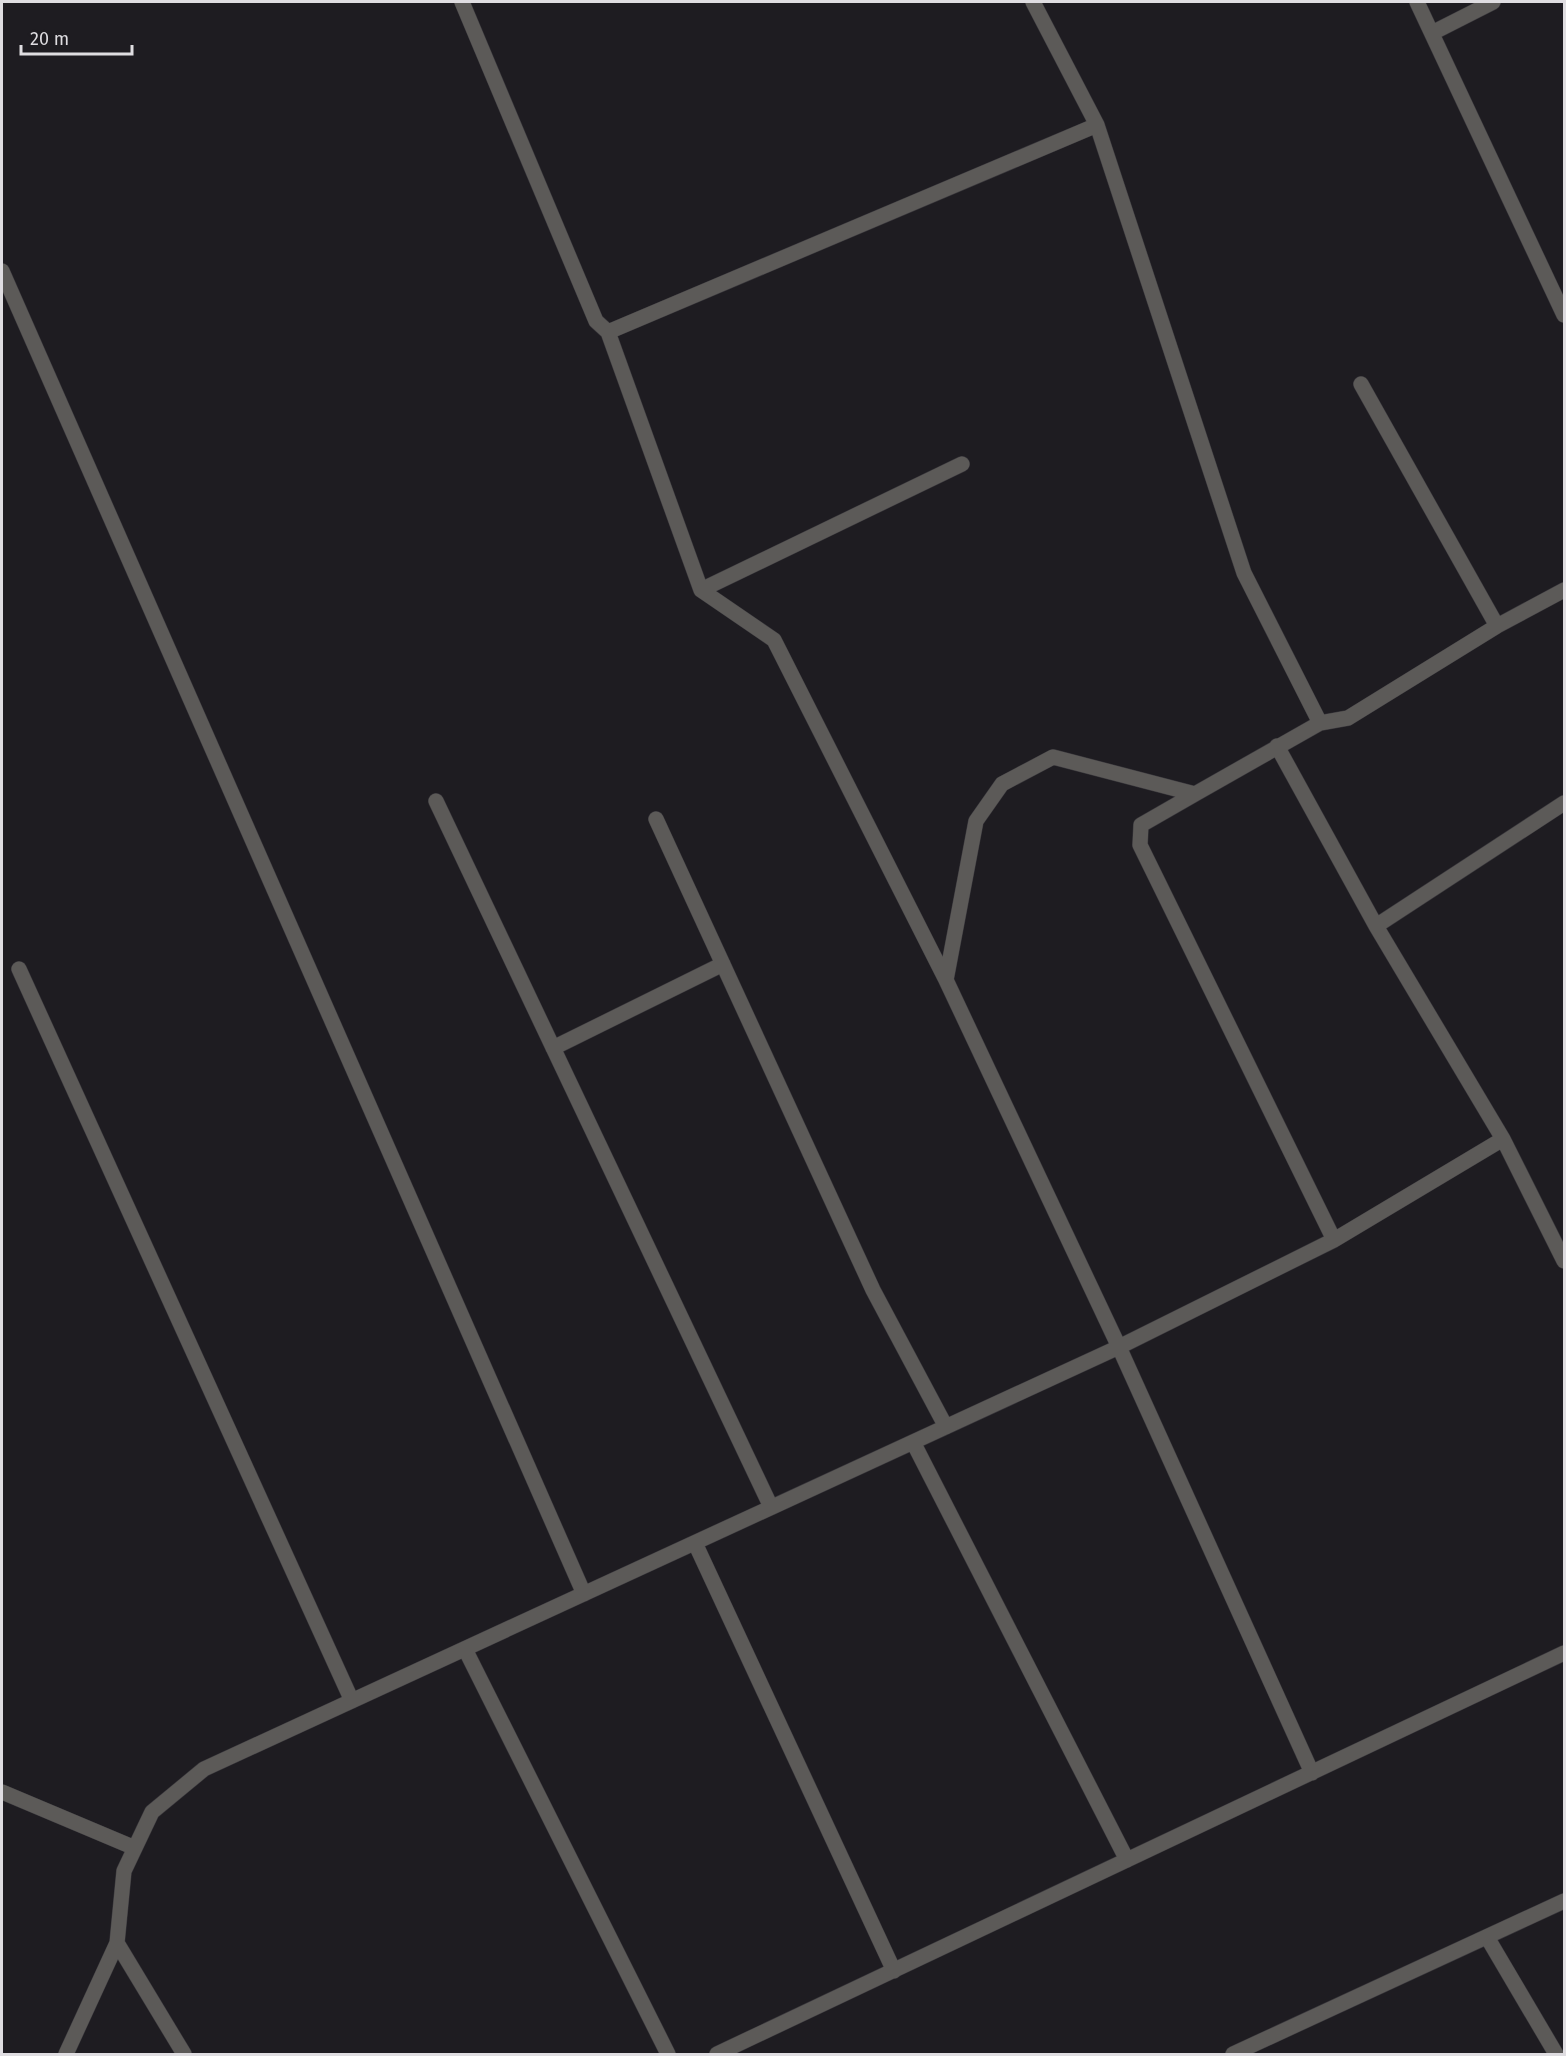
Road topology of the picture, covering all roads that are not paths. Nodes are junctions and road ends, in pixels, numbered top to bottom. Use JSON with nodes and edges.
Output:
{"nodes":[{"id":1,"x":462,"y":2,"type":"edge"},
{"id":2,"x":1033,"y":2,"type":"edge"},
{"id":3,"x":1417,"y":2,"type":"edge"},
{"id":4,"x":1493,"y":2,"type":"edge"},
{"id":5,"x":1432,"y":33,"type":"junction"},
{"id":6,"x":1097,"y":125,"type":"junction"},
{"id":7,"x":2,"y":271,"type":"edge"},
{"id":8,"x":1564,"y":315,"type":"edge"},
{"id":9,"x":608,"y":332,"type":"junction"},
{"id":10,"x":1361,"y":384,"type":"dead end"},
{"id":11,"x":962,"y":464,"type":"dead end"},
{"id":12,"x":701,"y":590,"type":"junction"},
{"id":13,"x":1564,"y":590,"type":"edge"},
{"id":14,"x":1497,"y":626,"type":"junction"},
{"id":15,"x":1320,"y":723,"type":"junction"},
{"id":16,"x":1277,"y":746,"type":"junction"},
{"id":17,"x":1195,"y":794,"type":"junction"},
{"id":18,"x":436,"y":801,"type":"dead end"},
{"id":19,"x":1564,"y":802,"type":"edge"},
{"id":20,"x":656,"y":819,"type":"dead end"},
{"id":21,"x":1376,"y":926,"type":"junction"},
{"id":22,"x":723,"y":964,"type":"junction"},
{"id":23,"x":19,"y":969,"type":"dead end"},
{"id":24,"x":946,"y":980,"type":"junction"},
{"id":25,"x":553,"y":1048,"type":"junction"},
{"id":26,"x":1503,"y":1139,"type":"junction"},
{"id":27,"x":1334,"y":1240,"type":"junction"},
{"id":28,"x":1564,"y":1262,"type":"edge"},
{"id":29,"x":1119,"y":1347,"type":"junction"},
{"id":30,"x":946,"y":1427,"type":"junction"},
{"id":31,"x":913,"y":1442,"type":"junction"},
{"id":32,"x":771,"y":1508,"type":"junction"},
{"id":33,"x":695,"y":1543,"type":"junction"},
{"id":34,"x":584,"y":1594,"type":"junction"},
{"id":35,"x":465,"y":1649,"type":"junction"},
{"id":36,"x":1564,"y":1653,"type":"edge"},
{"id":37,"x":352,"y":1701,"type":"junction"},
{"id":38,"x":1312,"y":1773,"type":"junction"},
{"id":39,"x":2,"y":1792,"type":"edge"},
{"id":40,"x":135,"y":1848,"type":"junction"},
{"id":41,"x":1127,"y":1860,"type":"junction"},
{"id":42,"x":1564,"y":1901,"type":"edge"},
{"id":43,"x":1487,"y":1937,"type":"junction"},
{"id":44,"x":117,"y":1943,"type":"junction"},
{"id":45,"x":894,"y":1971,"type":"junction"},
{"id":46,"x":66,"y":2055,"type":"edge"},
{"id":47,"x":184,"y":2055,"type":"edge"},
{"id":48,"x":668,"y":2055,"type":"edge"},
{"id":49,"x":717,"y":2055,"type":"edge"},
{"id":50,"x":1233,"y":2055,"type":"edge"},
{"id":51,"x":1556,"y":2055,"type":"edge"}],
"edges":[{"from":1,"to":9,"type":"street"},
{"from":2,"to":6,"type":"street"},
{"from":3,"to":5,"type":"street"},
{"from":4,"to":5,"type":"street"},
{"from":5,"to":8,"type":"street"},
{"from":6,"to":9,"type":"street"},
{"from":6,"to":15,"type":"street"},
{"from":7,"to":34,"type":"street"},
{"from":9,"to":12,"type":"street"},
{"from":10,"to":14,"type":"street"},
{"from":11,"to":12,"type":"street"},
{"from":12,"to":24,"type":"street"},
{"from":13,"to":14,"type":"street"},
{"from":14,"to":15,"type":"street"},
{"from":15,"to":16,"type":"street"},
{"from":16,"to":17,"type":"street"},
{"from":16,"to":21,"type":"street"},
{"from":17,"to":24,"type":"street"},
{"from":17,"to":27,"type":"street"},
{"from":18,"to":25,"type":"street"},
{"from":19,"to":21,"type":"street"},
{"from":20,"to":22,"type":"street"},
{"from":21,"to":26,"type":"street"},
{"from":22,"to":25,"type":"street"},
{"from":22,"to":30,"type":"street"},
{"from":23,"to":37,"type":"street"},
{"from":24,"to":29,"type":"street"},
{"from":25,"to":32,"type":"street"},
{"from":26,"to":27,"type":"street"},
{"from":26,"to":28,"type":"street"},
{"from":27,"to":29,"type":"street"},
{"from":29,"to":30,"type":"street"},
{"from":29,"to":38,"type":"street"},
{"from":30,"to":31,"type":"street"},
{"from":31,"to":32,"type":"street"},
{"from":31,"to":41,"type":"street"},
{"from":32,"to":33,"type":"street"},
{"from":33,"to":34,"type":"street"},
{"from":33,"to":45,"type":"street"},
{"from":34,"to":35,"type":"street"},
{"from":35,"to":37,"type":"street"},
{"from":35,"to":48,"type":"street"},
{"from":36,"to":38,"type":"street"},
{"from":37,"to":40,"type":"street"},
{"from":38,"to":41,"type":"street"},
{"from":39,"to":40,"type":"street"},
{"from":40,"to":44,"type":"street"},
{"from":41,"to":45,"type":"street"},
{"from":42,"to":43,"type":"street"},
{"from":43,"to":50,"type":"street"},
{"from":43,"to":51,"type":"street"},
{"from":44,"to":46,"type":"street"},
{"from":44,"to":47,"type":"street"},
{"from":45,"to":49,"type":"street"}]}
